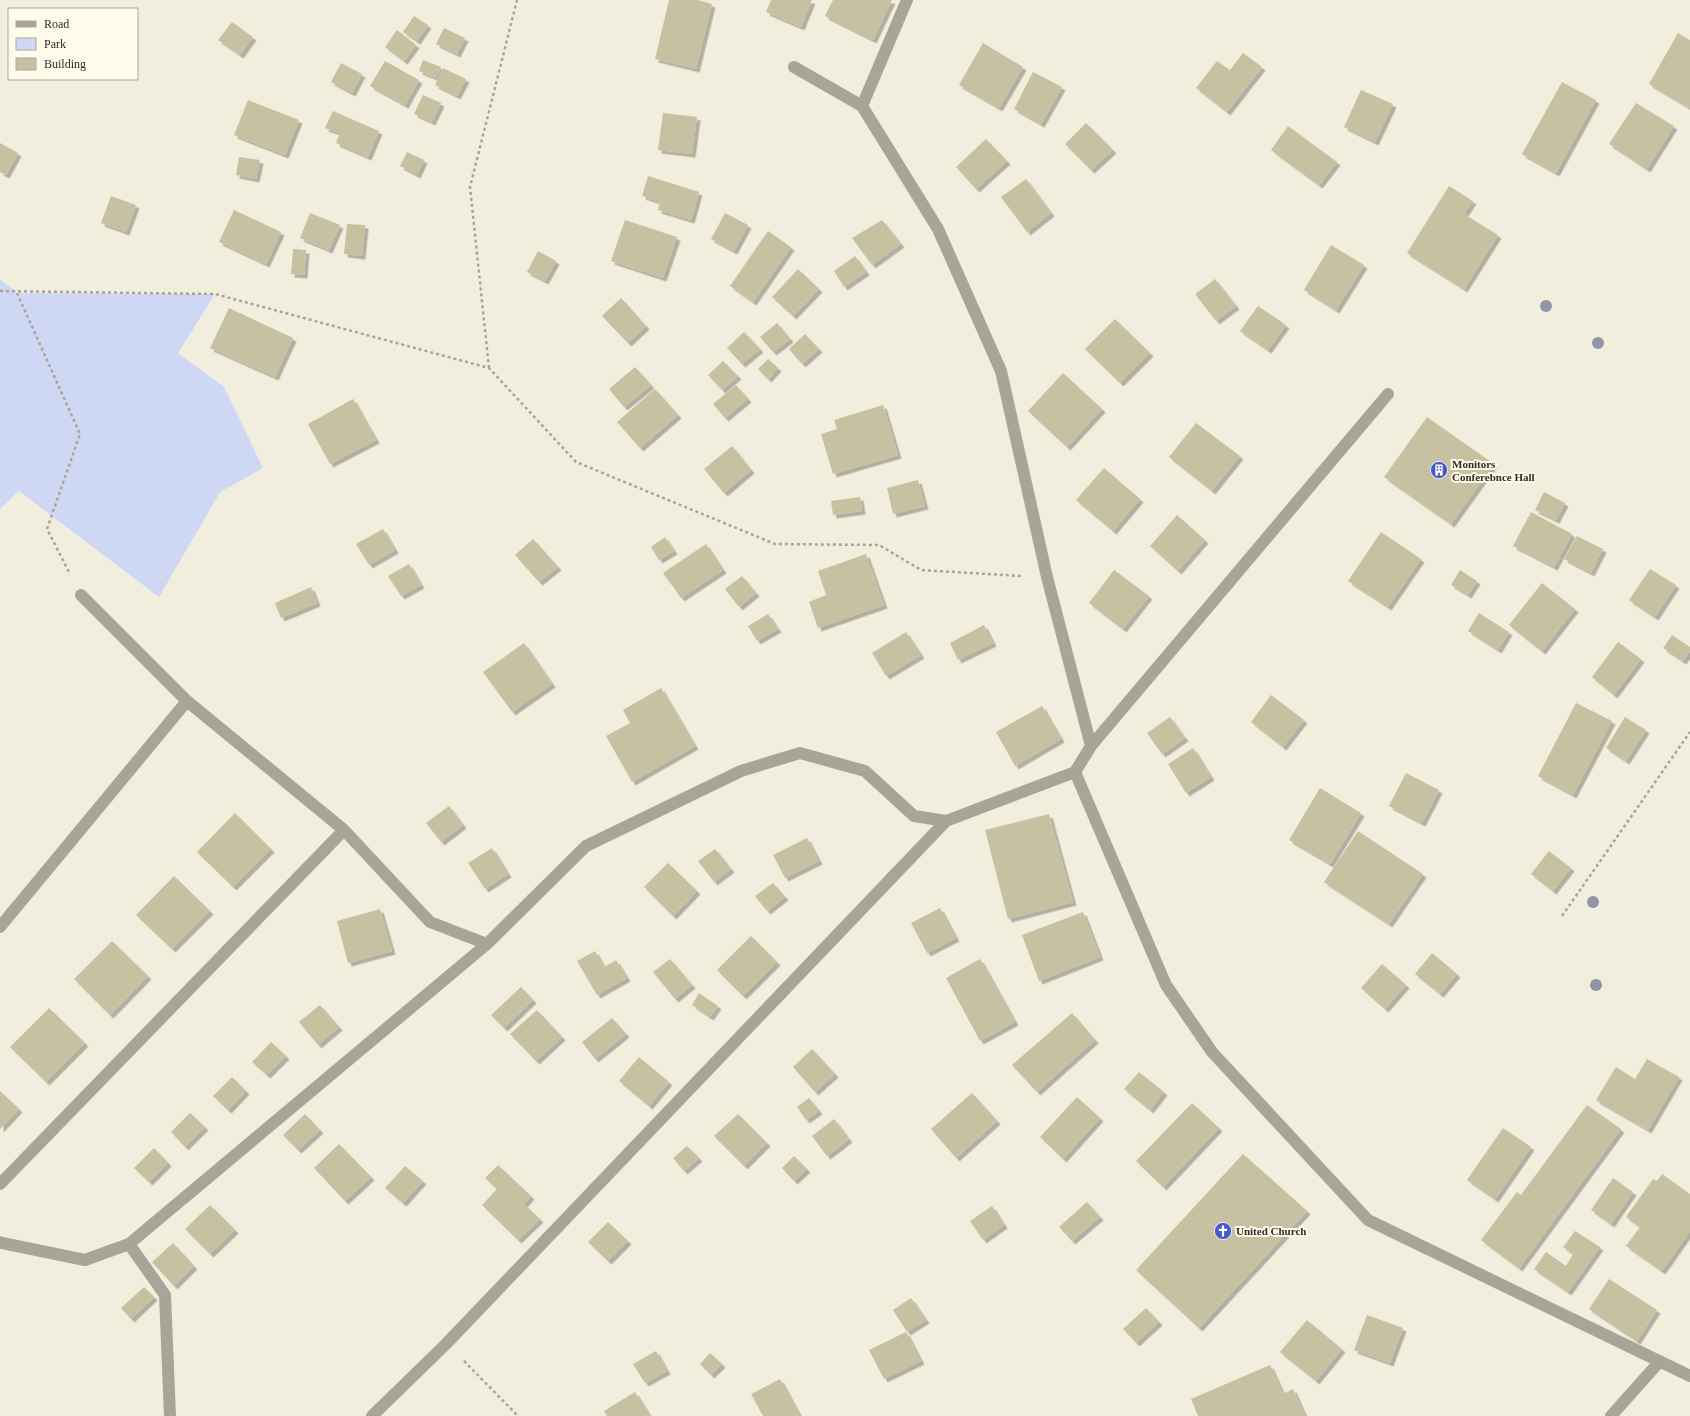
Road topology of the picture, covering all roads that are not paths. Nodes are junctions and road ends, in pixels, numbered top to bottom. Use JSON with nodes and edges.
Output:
{"nodes":[{"id":1,"x":907,"y":0,"type":"edge"},
{"id":2,"x":794,"y":67,"type":"dead end"},
{"id":3,"x":862,"y":106,"type":"junction"},
{"id":4,"x":1388,"y":394,"type":"dead end"},
{"id":5,"x":81,"y":595,"type":"road end"},
{"id":6,"x":187,"y":701,"type":"junction"},
{"id":7,"x":1091,"y":746,"type":"junction"},
{"id":8,"x":1075,"y":772,"type":"junction"},
{"id":9,"x":946,"y":822,"type":"junction"},
{"id":10,"x":344,"y":830,"type":"junction"},
{"id":11,"x":0,"y":926,"type":"edge"},
{"id":12,"x":487,"y":944,"type":"junction"},
{"id":13,"x":0,"y":1184,"type":"edge"},
{"id":14,"x":0,"y":1242,"type":"edge"},
{"id":15,"x":129,"y":1244,"type":"junction"},
{"id":16,"x":1660,"y":1361,"type":"junction"},
{"id":17,"x":1690,"y":1376,"type":"edge"},
{"id":18,"x":170,"y":1416,"type":"edge"},
{"id":19,"x":372,"y":1416,"type":"edge"},
{"id":20,"x":1611,"y":1416,"type":"edge"}],
"edges":[{"from":1,"to":3,"type":"street"},
{"from":2,"to":3,"type":"street"},
{"from":3,"to":7,"type":"street"},
{"from":4,"to":7,"type":"street"},
{"from":5,"to":6,"type":"street"},
{"from":6,"to":10,"type":"street"},
{"from":6,"to":11,"type":"street"},
{"from":7,"to":8,"type":"street"},
{"from":8,"to":9,"type":"street"},
{"from":8,"to":16,"type":"street"},
{"from":9,"to":12,"type":"street"},
{"from":9,"to":19,"type":"street"},
{"from":10,"to":12,"type":"street"},
{"from":10,"to":13,"type":"street"},
{"from":12,"to":15,"type":"street"},
{"from":14,"to":15,"type":"street"},
{"from":15,"to":18,"type":"street"},
{"from":16,"to":17,"type":"street"},
{"from":16,"to":20,"type":"street"}]}
